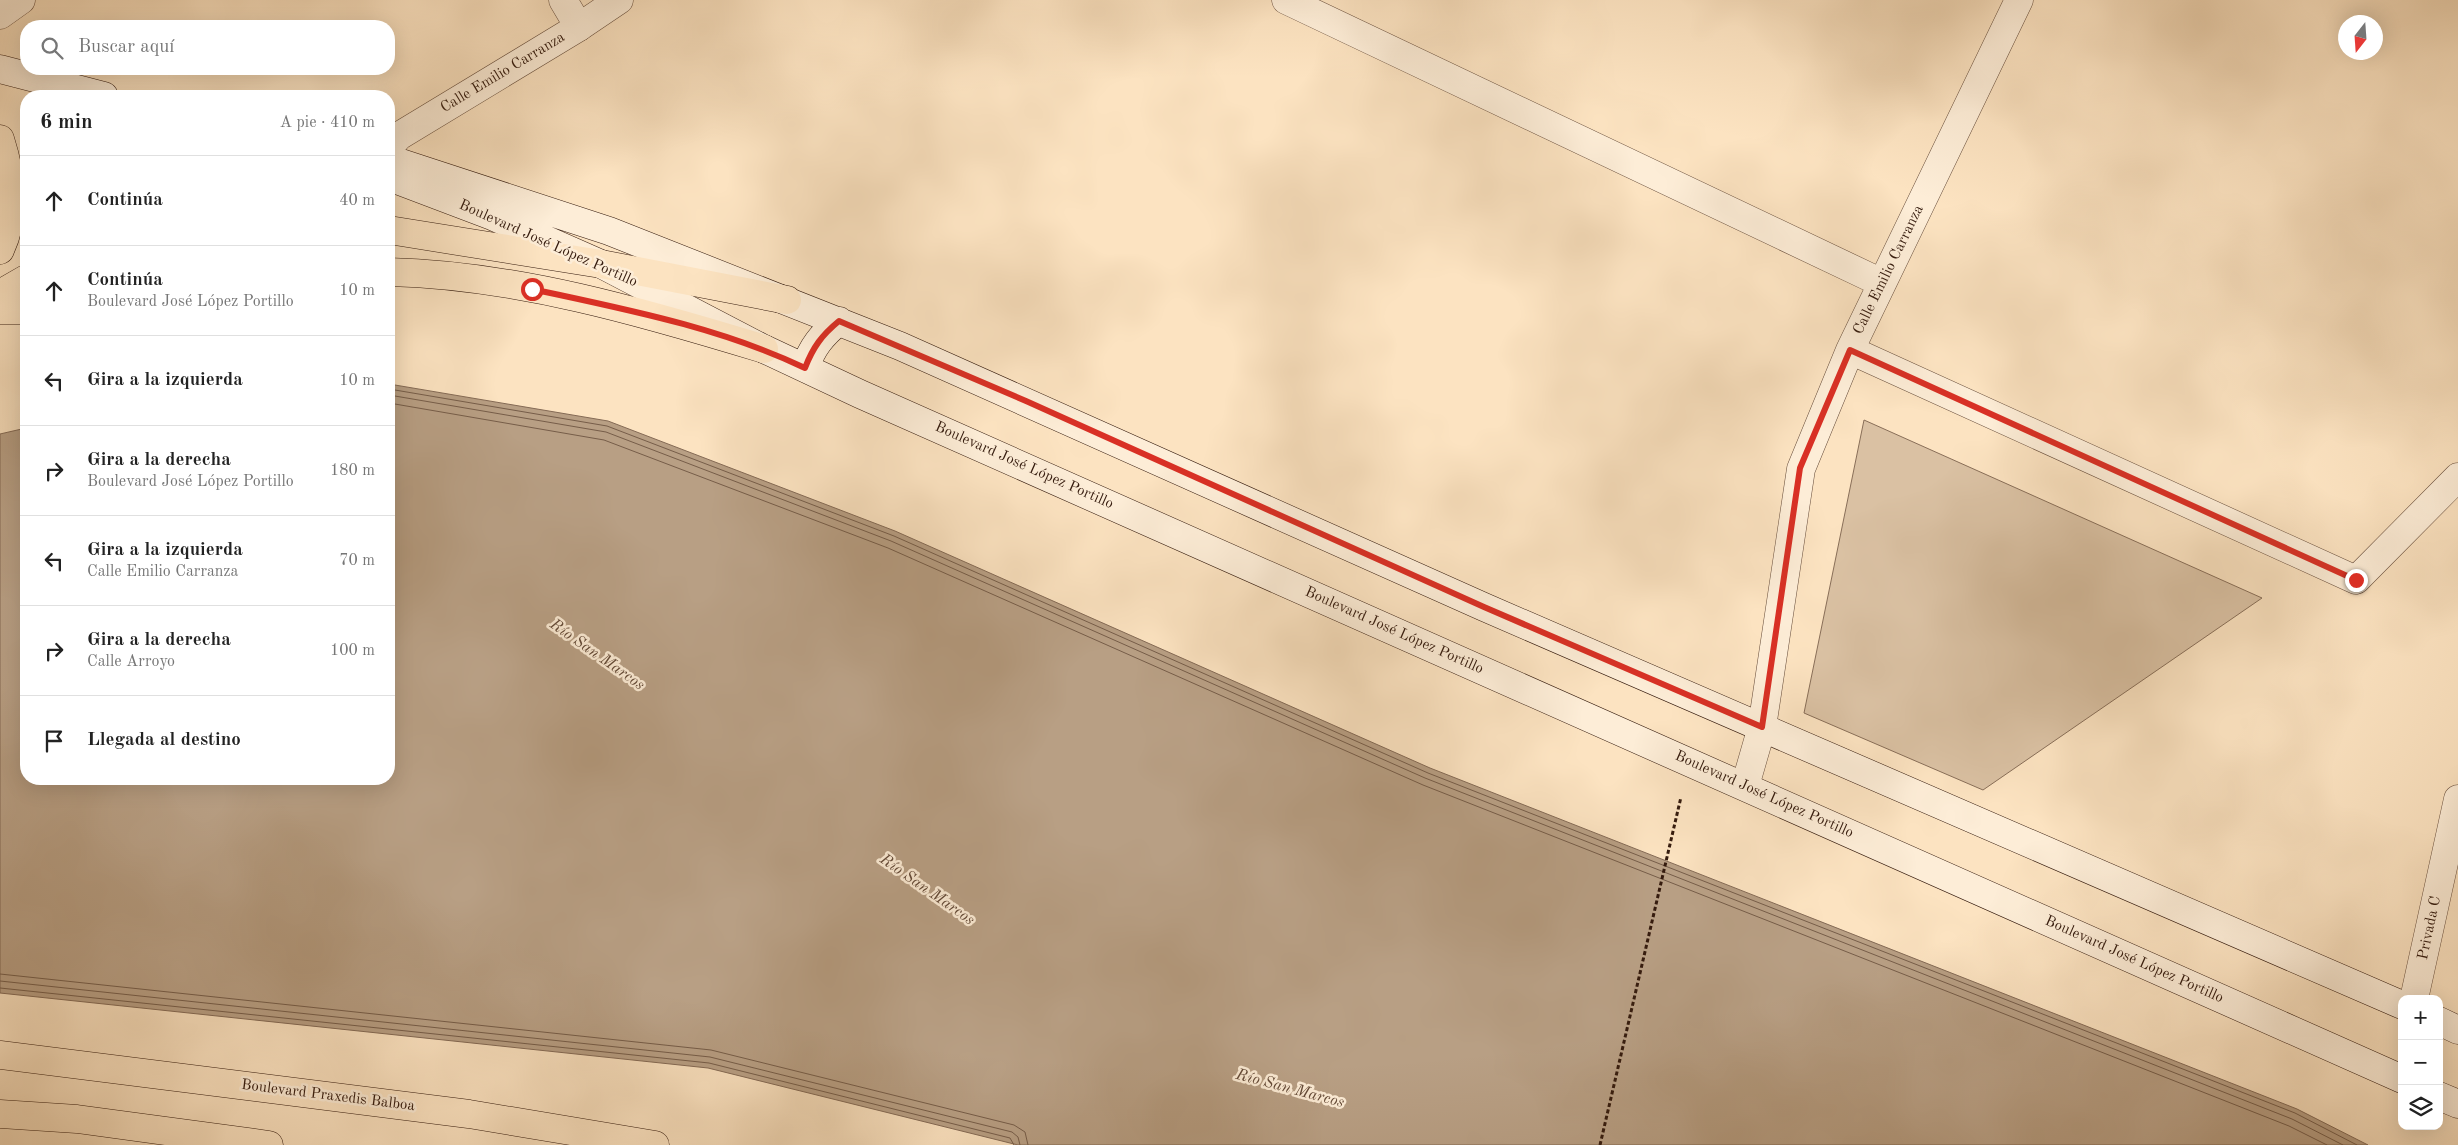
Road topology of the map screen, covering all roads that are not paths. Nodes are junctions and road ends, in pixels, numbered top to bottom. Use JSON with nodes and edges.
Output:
{"nodes":[{"id":1,"x":21,"y":0,"type":"edge"},
{"id":2,"x":562,"y":0,"type":"edge"},
{"id":3,"x":619,"y":0,"type":"edge"},
{"id":4,"x":1286,"y":0,"type":"edge"},
{"id":5,"x":2019,"y":0,"type":"edge"},
{"id":6,"x":0,"y":15,"type":"edge"},
{"id":7,"x":579,"y":27,"type":"junction"},
{"id":8,"x":0,"y":69,"type":"edge"},
{"id":9,"x":20,"y":74,"type":"edge"},
{"id":10,"x":23,"y":75,"type":"edge"},
{"id":11,"x":81,"y":90,"type":"edge"},
{"id":12,"x":0,"y":139,"type":"edge"},
{"id":13,"x":395,"y":140,"type":"edge"},
{"id":14,"x":395,"y":161,"type":"edge"},
{"id":15,"x":395,"y":179,"type":"edge"},
{"id":16,"x":395,"y":231,"type":"edge"},
{"id":17,"x":0,"y":250,"type":"edge"},
{"id":18,"x":601,"y":264,"type":"junction"},
{"id":19,"x":395,"y":272,"type":"edge"},
{"id":20,"x":20,"y":282,"type":"edge"},
{"id":21,"x":1882,"y":282,"type":"junction"},
{"id":22,"x":0,"y":294,"type":"edge"},
{"id":23,"x":787,"y":300,"type":"junction"},
{"id":24,"x":0,"y":310,"type":"edge"},
{"id":25,"x":20,"y":310,"type":"edge"},
{"id":26,"x":839,"y":321,"type":"junction"},
{"id":27,"x":764,"y":348,"type":"junction"},
{"id":28,"x":1850,"y":350,"type":"junction"},
{"id":29,"x":805,"y":368,"type":"junction"},
{"id":30,"x":2458,"y":477,"type":"edge"},
{"id":31,"x":1762,"y":727,"type":"junction"},
{"id":32,"x":1745,"y":786,"type":"junction"},
{"id":33,"x":2458,"y":800,"type":"edge"},
{"id":34,"x":2415,"y":995,"type":"edge"},
{"id":35,"x":2398,"y":1003,"type":"edge"},
{"id":36,"x":2443,"y":1023,"type":"edge"},
{"id":37,"x":2458,"y":1030,"type":"edge"},
{"id":38,"x":0,"y":1055,"type":"edge"},
{"id":39,"x":2398,"y":1077,"type":"edge"},
{"id":40,"x":2443,"y":1098,"type":"edge"},
{"id":41,"x":2458,"y":1104,"type":"edge"},
{"id":42,"x":0,"y":1114,"type":"edge"},
{"id":43,"x":269,"y":1145,"type":"edge"},
{"id":44,"x":655,"y":1145,"type":"edge"}],
"edges":[{"from":1,"to":6,"type":"main road"},
{"from":2,"to":7,"type":"main road"},
{"from":3,"to":7,"type":"main road","name":"Calle Emilio Carranza"},
{"from":4,"to":21,"type":"main road"},
{"from":5,"to":21,"type":"main road","name":"Calle Emilio Carranza"},
{"from":7,"to":13,"type":"main road","name":"Calle Emilio Carranza"},
{"from":8,"to":9,"type":"main road"},
{"from":10,"to":11,"type":"main road"},
{"from":12,"to":17,"type":"main road"},
{"from":14,"to":23,"type":"main road","name":"Boulevard José López Portillo"},
{"from":15,"to":18,"type":"main road","name":"Boulevard José López Portillo"},
{"from":16,"to":18,"type":"main road"},
{"from":18,"to":23,"type":"main road"},
{"from":18,"to":27,"type":"main road","name":"Boulevard José López Portillo"},
{"from":19,"to":27,"type":"main road"},
{"from":20,"to":22,"type":"main road"},
{"from":21,"to":28,"type":"main road","name":"Calle Emilio Carranza"},
{"from":23,"to":26,"type":"main road","name":"Boulevard José López Portillo"},
{"from":24,"to":25,"type":"main road"},
{"from":26,"to":29,"type":"main road"},
{"from":26,"to":31,"type":"main road","name":"Boulevard José López Portillo"},
{"from":27,"to":29,"type":"main road","name":"Boulevard José López Portillo"},
{"from":28,"to":30,"type":"main road"},
{"from":28,"to":31,"type":"main road","name":"Calle Emilio Carranza"},
{"from":29,"to":32,"type":"main road","name":"Boulevard José López Portillo"},
{"from":31,"to":32,"type":"main road","name":"Calle Emilio Carranza"},
{"from":31,"to":35,"type":"main road","name":"Boulevard José López Portillo"},
{"from":32,"to":39,"type":"main road","name":"Boulevard José López Portillo"},
{"from":33,"to":34,"type":"main road","name":"Privada C"},
{"from":36,"to":37,"type":"main road"},
{"from":38,"to":44,"type":"main road","name":"Boulevard Praxedis Balboa"},
{"from":40,"to":41,"type":"main road"},
{"from":42,"to":43,"type":"main road"}]}
